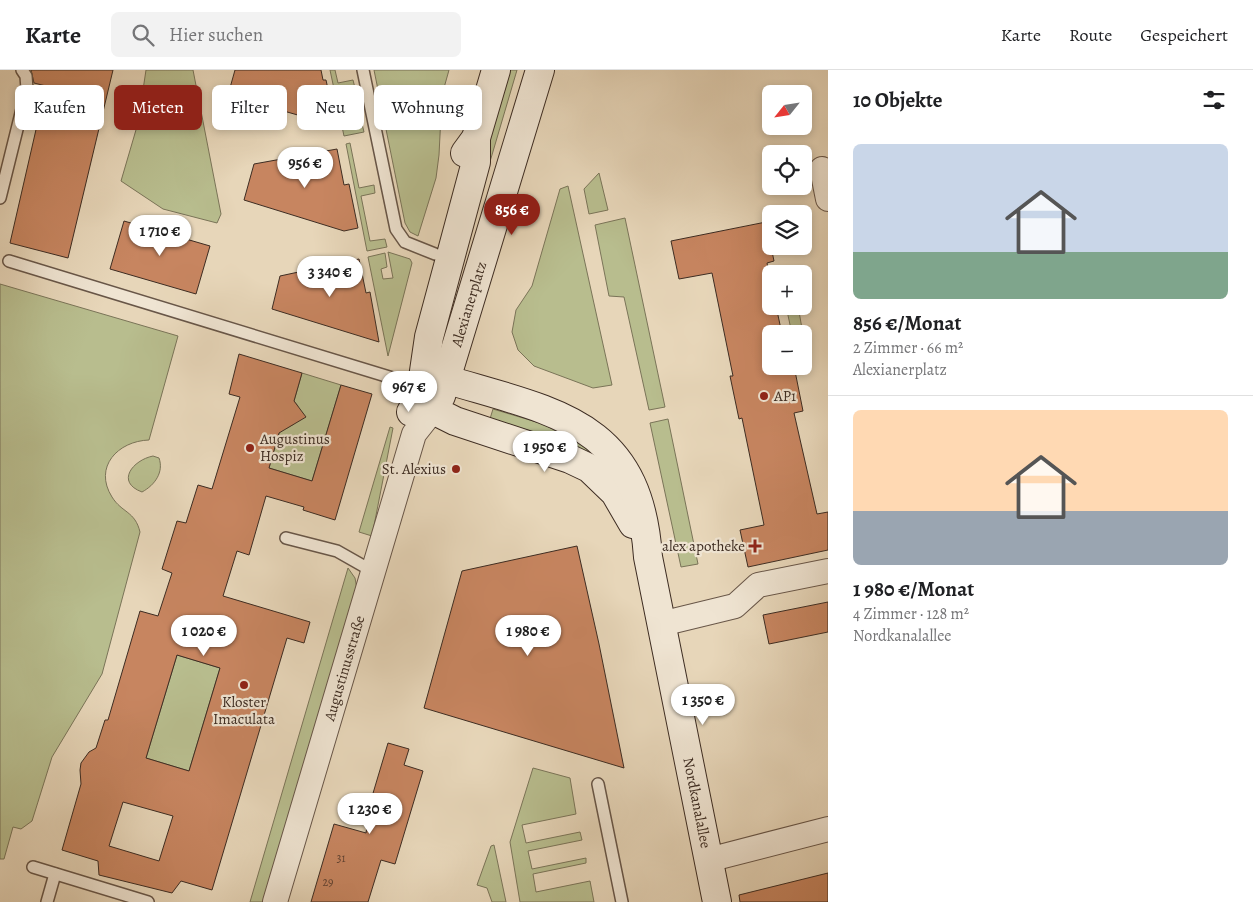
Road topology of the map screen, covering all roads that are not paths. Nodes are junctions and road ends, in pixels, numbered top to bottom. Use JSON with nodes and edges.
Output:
{"nodes":[{"id":1,"x":22,"y":70,"type":"edge"},
{"id":2,"x":363,"y":70,"type":"edge"},
{"id":3,"x":496,"y":70,"type":"edge"},
{"id":4,"x":540,"y":70,"type":"edge"},
{"id":5,"x":476,"y":138,"type":"junction"},
{"id":6,"x":822,"y":169,"type":"dead end"},
{"id":7,"x":0,"y":198,"type":"edge"},
{"id":8,"x":828,"y":199,"type":"edge"},
{"id":9,"x":435,"y":254,"type":"junction"},
{"id":10,"x":9,"y":261,"type":"dead end"},
{"id":11,"x":448,"y":380,"type":"junction"},
{"id":12,"x":418,"y":406,"type":"junction"},
{"id":13,"x":286,"y":538,"type":"dead end"},
{"id":14,"x":648,"y":557,"type":"junction"},
{"id":15,"x":828,"y":571,"type":"edge"},
{"id":16,"x":374,"y":572,"type":"junction"},
{"id":17,"x":661,"y":624,"type":"junction"},
{"id":18,"x":598,"y":784,"type":"dead end"},
{"id":19,"x":828,"y":829,"type":"edge"},
{"id":20,"x":708,"y":860,"type":"junction"},
{"id":21,"x":33,"y":866,"type":"dead end"},
{"id":22,"x":55,"y":874,"type":"junction"},
{"id":23,"x":46,"y":902,"type":"edge"},
{"id":24,"x":148,"y":902,"type":"edge"},
{"id":25,"x":275,"y":902,"type":"edge"},
{"id":26,"x":622,"y":902,"type":"edge"},
{"id":27,"x":718,"y":902,"type":"edge"}],
"edges":[{"from":1,"to":7,"type":"lane"},
{"from":2,"to":9,"type":"lane"},
{"from":3,"to":5,"type":"main road","name":"Alexianerplatz"},
{"from":4,"to":11,"type":"main road","name":"Alexianerplatz"},
{"from":5,"to":9,"type":"main road","name":"Alexianerplatz"},
{"from":5,"to":12,"type":"main road","name":"Alexianerplatz"},
{"from":6,"to":8,"type":"street"},
{"from":9,"to":12,"type":"main road","name":"Alexianerplatz"},
{"from":10,"to":12,"type":"lane"},
{"from":11,"to":12,"type":"main road"},
{"from":11,"to":14,"type":"main road","name":"Nordkanalallee"},
{"from":12,"to":14,"type":"main road","name":"Nordkanalallee"},
{"from":12,"to":16,"type":"street","name":"Augustinusstraße"},
{"from":13,"to":16,"type":"lane"},
{"from":14,"to":17,"type":"main road","name":"Nordkanalallee"},
{"from":15,"to":17,"type":"street"},
{"from":16,"to":25,"type":"street","name":"Augustinusstraße"},
{"from":17,"to":20,"type":"main road","name":"Nordkanalallee"},
{"from":18,"to":26,"type":"lane"},
{"from":19,"to":20,"type":"street"},
{"from":20,"to":27,"type":"main road","name":"Nordkanalallee"},
{"from":21,"to":22,"type":"lane"},
{"from":22,"to":23,"type":"lane"},
{"from":22,"to":24,"type":"lane"}]}
